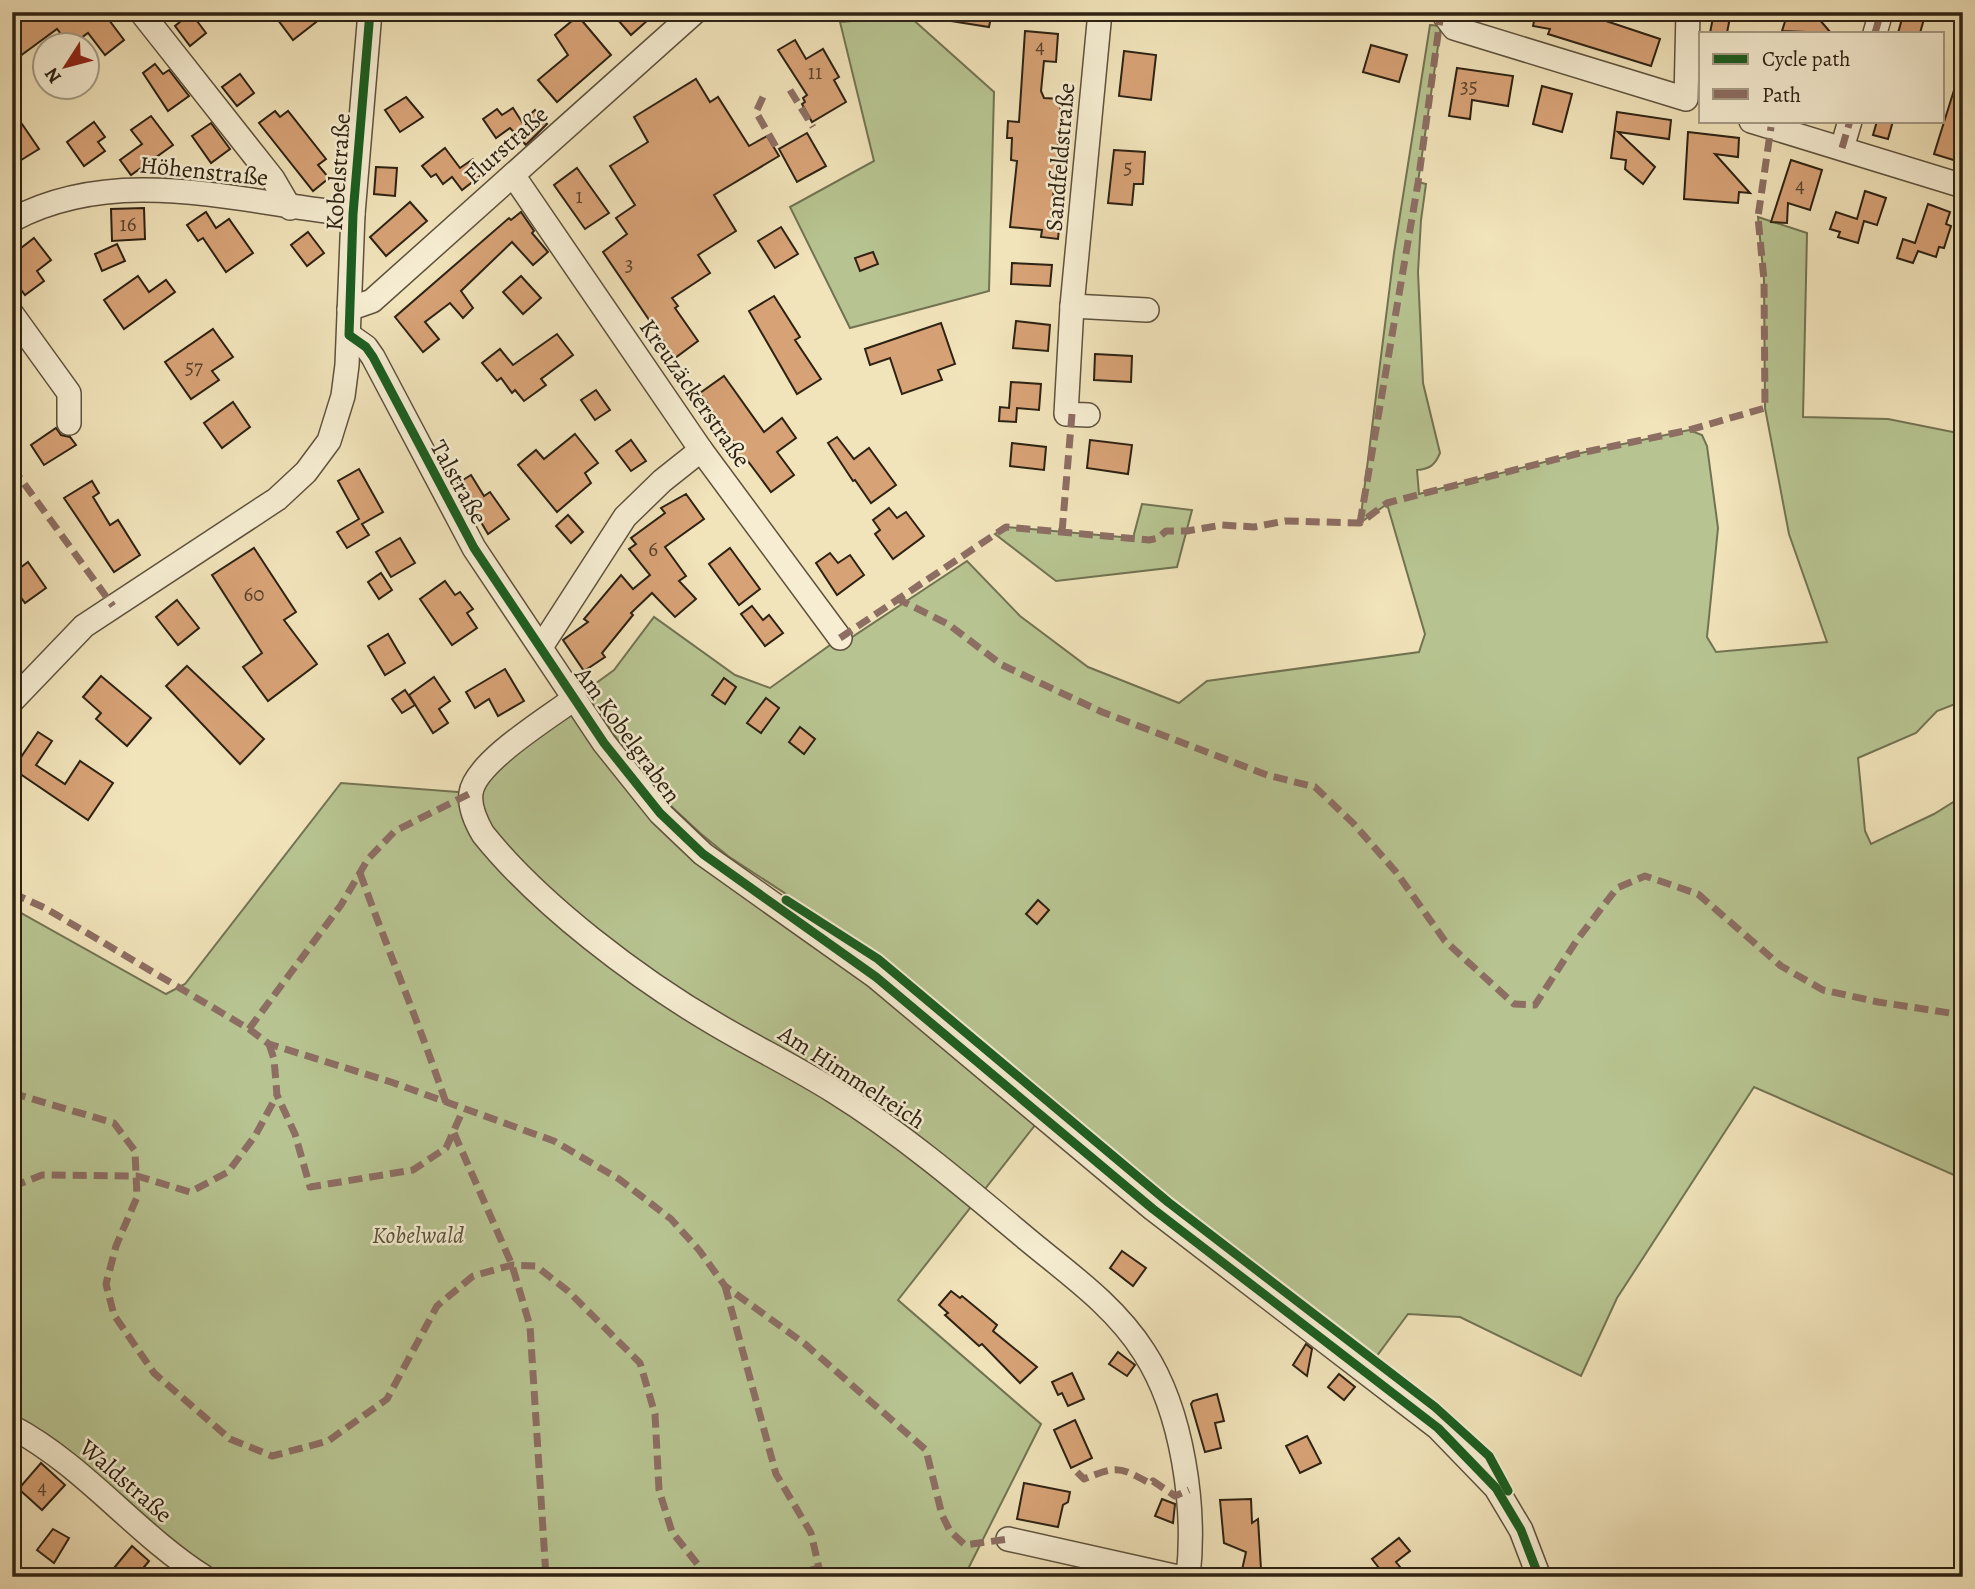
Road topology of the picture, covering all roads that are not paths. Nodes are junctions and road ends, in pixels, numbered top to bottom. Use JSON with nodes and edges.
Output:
{"nodes":[{"id":1,"x":141,"y":12,"type":"edge"},
{"id":2,"x":370,"y":12,"type":"edge"},
{"id":3,"x":695,"y":12,"type":"edge"},
{"id":4,"x":1100,"y":12,"type":"edge"},
{"id":5,"x":1442,"y":12,"type":"edge"},
{"id":6,"x":1688,"y":12,"type":"edge"},
{"id":7,"x":1881,"y":12,"type":"edge"},
{"id":8,"x":1875,"y":32,"type":"edge"},
{"id":9,"x":1693,"y":102,"type":"edge"},
{"id":10,"x":1754,"y":122,"type":"edge"},
{"id":11,"x":1850,"y":122,"type":"edge"},
{"id":12,"x":1842,"y":148,"type":"junction"},
{"id":13,"x":513,"y":175,"type":"junction"},
{"id":14,"x":1963,"y":186,"type":"edge"},
{"id":15,"x":290,"y":208,"type":"junction"},
{"id":16,"x":353,"y":214,"type":"junction"},
{"id":17,"x":12,"y":220,"type":"edge"},
{"id":18,"x":1072,"y":306,"type":"junction"},
{"id":19,"x":349,"y":309,"type":"junction"},
{"id":20,"x":1147,"y":310,"type":"dead end"},
{"id":21,"x":12,"y":314,"type":"edge"},
{"id":22,"x":349,"y":335,"type":"junction"},
{"id":23,"x":1088,"y":415,"type":"dead end"},
{"id":24,"x":69,"y":423,"type":"dead end"},
{"id":25,"x":701,"y":450,"type":"junction"},
{"id":26,"x":840,"y":638,"type":"dead end"},
{"id":27,"x":541,"y":647,"type":"junction"},
{"id":28,"x":575,"y":698,"type":"junction"},
{"id":29,"x":12,"y":701,"type":"edge"},
{"id":30,"x":12,"y":1427,"type":"edge"},
{"id":31,"x":1008,"y":1539,"type":"dead end"},
{"id":32,"x":204,"y":1577,"type":"edge"},
{"id":33,"x":1178,"y":1577,"type":"edge"},
{"id":34,"x":1188,"y":1577,"type":"edge"},
{"id":35,"x":1539,"y":1577,"type":"edge"}],
"edges":[{"from":1,"to":15,"type":"street"},
{"from":2,"to":16,"type":"street","name":"Kobelstraße"},
{"from":3,"to":13,"type":"street","name":"Flurstraße"},
{"from":4,"to":18,"type":"street","name":"Sandfeldstraße"},
{"from":5,"to":9,"type":"street"},
{"from":6,"to":9,"type":"street"},
{"from":7,"to":8,"type":"street"},
{"from":10,"to":12,"type":"street"},
{"from":11,"to":12,"type":"street"},
{"from":12,"to":14,"type":"street"},
{"from":13,"to":19,"type":"street","name":"Flurstraße"},
{"from":13,"to":25,"type":"street","name":"Kreuzäckerstraße"},
{"from":15,"to":16,"type":"street","name":"Höhenstraße"},
{"from":15,"to":17,"type":"street","name":"Höhenstraße"},
{"from":16,"to":19,"type":"street","name":"Kobelstraße"},
{"from":18,"to":20,"type":"street"},
{"from":18,"to":23,"type":"street","name":"Sandfeldstraße"},
{"from":19,"to":22,"type":"street","name":"Kobelstraße"},
{"from":21,"to":24,"type":"street"},
{"from":22,"to":27,"type":"street","name":"Talstraße"},
{"from":22,"to":29,"type":"street","name":"Kobelstraße"},
{"from":25,"to":26,"type":"street","name":"Kreuzäckerstraße"},
{"from":25,"to":27,"type":"street"},
{"from":27,"to":28,"type":"street","name":"Am Kobelgraben"},
{"from":28,"to":34,"type":"street","name":"Am Himmelreich"},
{"from":28,"to":35,"type":"street","name":"Am Kobelgraben"},
{"from":30,"to":32,"type":"street","name":"Waldstraße"},
{"from":31,"to":33,"type":"street"}]}
